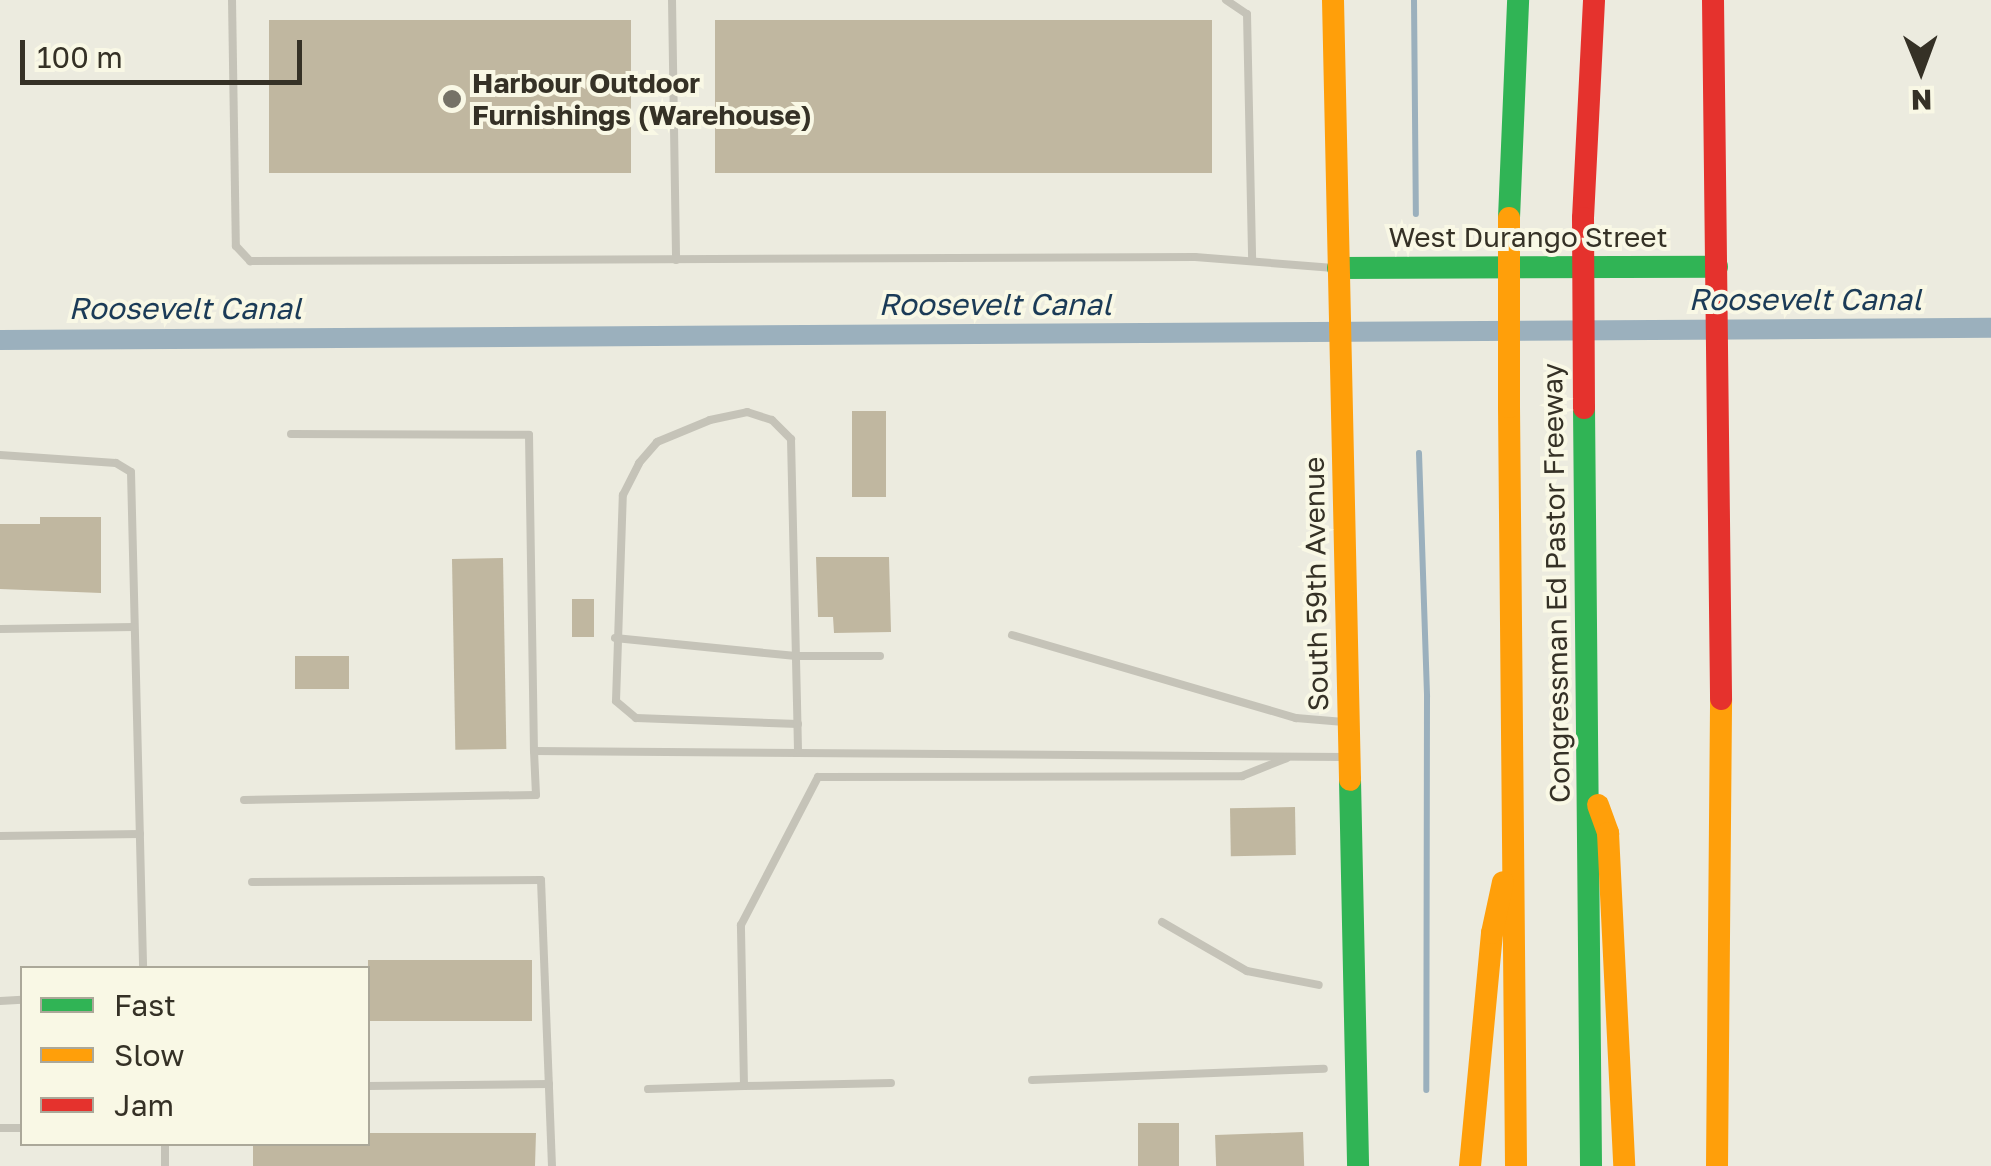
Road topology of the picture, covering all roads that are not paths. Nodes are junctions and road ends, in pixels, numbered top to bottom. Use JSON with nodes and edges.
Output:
{"nodes":[{"id":1,"x":232,"y":0,"type":"edge"},
{"id":2,"x":672,"y":0,"type":"edge"},
{"id":3,"x":1226,"y":0,"type":"edge"},
{"id":4,"x":1332,"y":0,"type":"edge"},
{"id":5,"x":1518,"y":0,"type":"edge"},
{"id":6,"x":1594,"y":0,"type":"edge"},
{"id":7,"x":1713,"y":0,"type":"edge"},
{"id":8,"x":676,"y":260,"type":"junction"},
{"id":9,"x":1252,"y":262,"type":"junction"},
{"id":10,"x":1717,"y":267,"type":"junction"},
{"id":11,"x":1338,"y":268,"type":"junction"},
{"id":12,"x":291,"y":434,"type":"dead end"},
{"id":13,"x":0,"y":454,"type":"edge"},
{"id":14,"x":134,"y":627,"type":"junction"},
{"id":15,"x":0,"y":629,"type":"edge"},
{"id":16,"x":1012,"y":634,"type":"dead end"},
{"id":17,"x":615,"y":638,"type":"junction"},
{"id":18,"x":796,"y":656,"type":"junction"},
{"id":19,"x":880,"y":656,"type":"dead end"},
{"id":20,"x":1348,"y":722,"type":"junction"},
{"id":21,"x":798,"y":724,"type":"junction"},
{"id":22,"x":534,"y":750,"type":"junction"},
{"id":23,"x":798,"y":750,"type":"junction"},
{"id":24,"x":1291,"y":757,"type":"junction"},
{"id":25,"x":1349,"y":757,"type":"junction"},
{"id":26,"x":1589,"y":779,"type":"junction"},
{"id":27,"x":244,"y":800,"type":"dead end"},
{"id":28,"x":1514,"y":832,"type":"junction"},
{"id":29,"x":140,"y":834,"type":"junction"},
{"id":30,"x":0,"y":836,"type":"edge"},
{"id":31,"x":252,"y":882,"type":"dead end"},
{"id":32,"x":1162,"y":922,"type":"dead end"},
{"id":33,"x":143,"y":966,"type":"edge"},
{"id":34,"x":1319,"y":985,"type":"dead end"},
{"id":35,"x":1324,"y":1069,"type":"dead end"},
{"id":36,"x":1032,"y":1080,"type":"dead end"},
{"id":37,"x":549,"y":1084,"type":"junction"},
{"id":38,"x":892,"y":1084,"type":"dead end"},
{"id":39,"x":370,"y":1086,"type":"edge"},
{"id":40,"x":744,"y":1086,"type":"junction"},
{"id":41,"x":648,"y":1088,"type":"dead end"},
{"id":42,"x":552,"y":1166,"type":"edge"},
{"id":43,"x":1358,"y":1166,"type":"edge"},
{"id":44,"x":1470,"y":1166,"type":"edge"},
{"id":45,"x":1516,"y":1166,"type":"edge"},
{"id":46,"x":1591,"y":1166,"type":"edge"},
{"id":47,"x":1624,"y":1166,"type":"edge"},
{"id":48,"x":1717,"y":1166,"type":"edge"}],
"edges":[{"from":1,"to":8,"type":"lane"},
{"from":2,"to":8,"type":"lane"},
{"from":3,"to":9,"type":"lane"},
{"from":4,"to":11,"type":"main road","name":"South 59th Avenue"},
{"from":5,"to":28,"type":"main road","name":"Congressman Ed Pastor Freeway","bridge":true},
{"from":6,"to":26,"type":"main road","name":"Congressman Ed Pastor Freeway","bridge":true},
{"from":7,"to":10,"type":"main road"},
{"from":8,"to":9,"type":"lane"},
{"from":9,"to":11,"type":"lane"},
{"from":10,"to":11,"type":"main road","name":"West Durango Street"},
{"from":10,"to":48,"type":"main road"},
{"from":11,"to":20,"type":"main road","name":"South 59th Avenue"},
{"from":12,"to":22,"type":"lane"},
{"from":13,"to":14,"type":"lane"},
{"from":14,"to":15,"type":"lane"},
{"from":14,"to":29,"type":"lane"},
{"from":16,"to":20,"type":"lane"},
{"from":17,"to":18,"type":"lane"},
{"from":17,"to":18,"type":"lane"},
{"from":17,"to":21,"type":"lane"},
{"from":18,"to":19,"type":"lane"},
{"from":18,"to":21,"type":"lane"},
{"from":20,"to":25,"type":"main road","name":"South 59th Avenue"},
{"from":21,"to":23,"type":"lane"},
{"from":22,"to":23,"type":"lane"},
{"from":22,"to":27,"type":"lane"},
{"from":23,"to":24,"type":"lane"},
{"from":24,"to":25,"type":"lane"},
{"from":24,"to":40,"type":"lane"},
{"from":25,"to":43,"type":"main road","name":"South 59th Avenue"},
{"from":26,"to":46,"type":"main road","name":"Congressman Ed Pastor Freeway"},
{"from":26,"to":47,"type":"main road"},
{"from":28,"to":44,"type":"main road"},
{"from":28,"to":45,"type":"main road","name":"Congressman Ed Pastor Freeway"},
{"from":29,"to":30,"type":"lane"},
{"from":29,"to":33,"type":"lane"},
{"from":31,"to":37,"type":"lane"},
{"from":32,"to":34,"type":"lane"},
{"from":35,"to":36,"type":"lane"},
{"from":37,"to":39,"type":"lane"},
{"from":37,"to":42,"type":"lane"},
{"from":38,"to":40,"type":"lane"},
{"from":40,"to":41,"type":"lane"}]}
